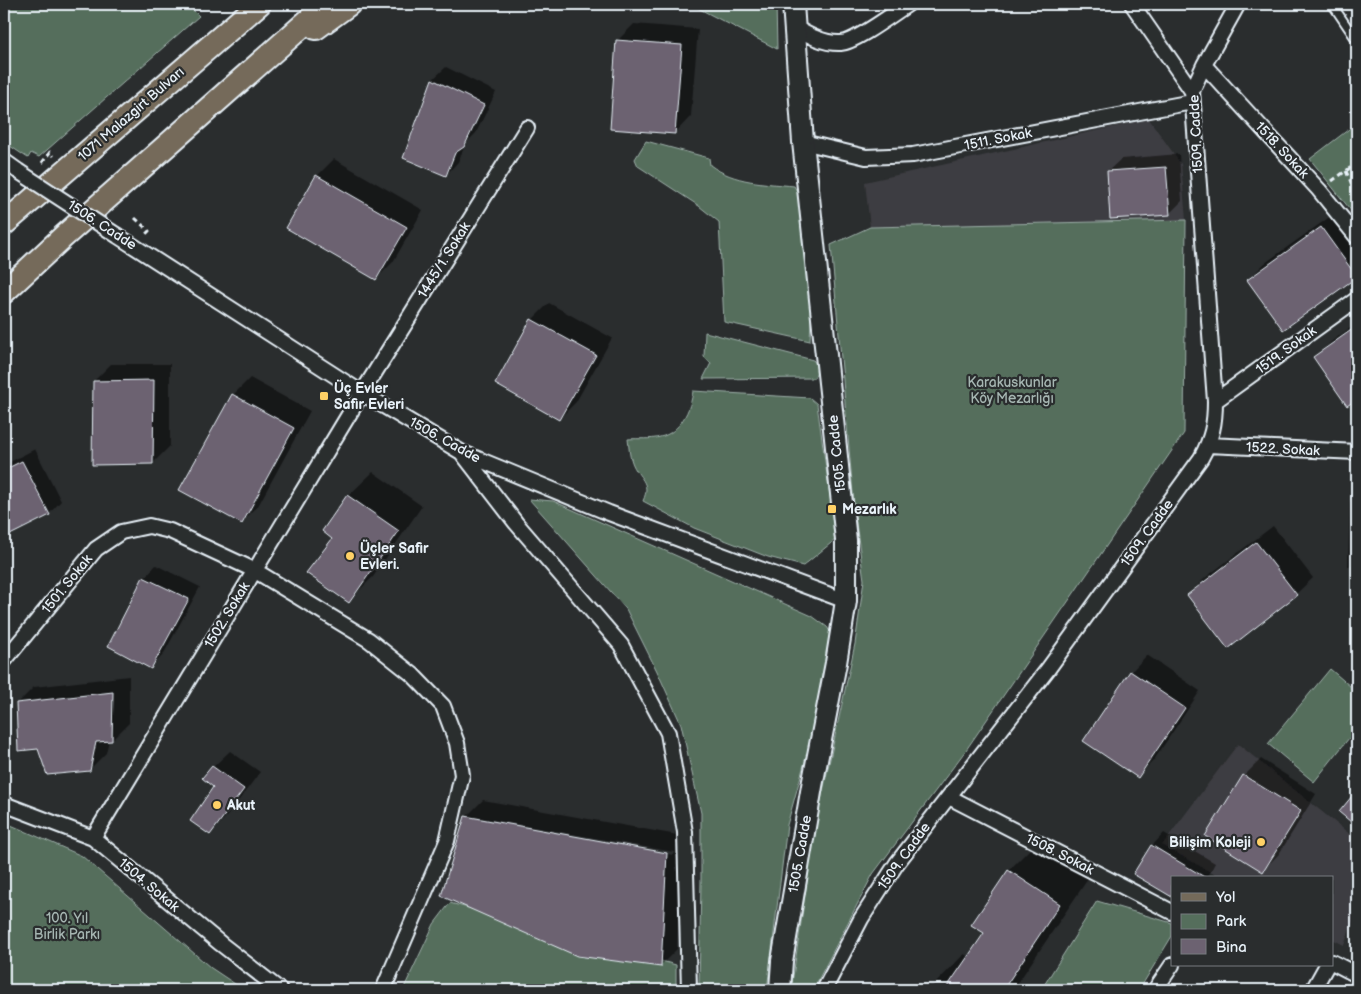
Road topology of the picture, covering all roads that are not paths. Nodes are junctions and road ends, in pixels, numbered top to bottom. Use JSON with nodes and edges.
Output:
{"nodes":[{"id":1,"x":259,"y":4,"type":"edge"},
{"id":2,"x":327,"y":4,"type":"edge"},
{"id":3,"x":349,"y":4,"type":"edge"},
{"id":4,"x":793,"y":4,"type":"edge"},
{"id":5,"x":908,"y":4,"type":"edge"},
{"id":6,"x":1132,"y":4,"type":"edge"},
{"id":7,"x":1238,"y":4,"type":"edge"},
{"id":8,"x":1332,"y":4,"type":"edge"},
{"id":9,"x":794,"y":27,"type":"junction"},
{"id":10,"x":1357,"y":41,"type":"edge"},
{"id":11,"x":1204,"y":65,"type":"junction"},
{"id":12,"x":250,"y":70,"type":"junction"},
{"id":13,"x":1192,"y":96,"type":"junction"},
{"id":14,"x":527,"y":128,"type":"dead end"},
{"id":15,"x":803,"y":142,"type":"junction"},
{"id":16,"x":4,"y":161,"type":"edge"},
{"id":17,"x":4,"y":224,"type":"edge"},
{"id":18,"x":1357,"y":237,"type":"edge"},
{"id":19,"x":4,"y":292,"type":"edge"},
{"id":20,"x":1357,"y":299,"type":"edge"},
{"id":21,"x":362,"y":393,"type":"junction"},
{"id":22,"x":1215,"y":401,"type":"junction"},
{"id":23,"x":1208,"y":445,"type":"junction"},
{"id":24,"x":461,"y":452,"type":"junction"},
{"id":25,"x":1357,"y":452,"type":"edge"},
{"id":26,"x":254,"y":570,"type":"junction"},
{"id":27,"x":846,"y":600,"type":"junction"},
{"id":28,"x":4,"y":661,"type":"edge"},
{"id":29,"x":949,"y":797,"type":"junction"},
{"id":30,"x":4,"y":804,"type":"edge"},
{"id":31,"x":93,"y":838,"type":"junction"},
{"id":32,"x":1171,"y":911,"type":"edge"},
{"id":33,"x":1334,"y":963,"type":"edge"},
{"id":34,"x":1171,"y":966,"type":"edge"},
{"id":35,"x":1326,"y":966,"type":"edge"},
{"id":36,"x":1357,"y":975,"type":"edge"},
{"id":37,"x":280,"y":990,"type":"edge"},
{"id":38,"x":383,"y":990,"type":"edge"},
{"id":39,"x":689,"y":990,"type":"edge"},
{"id":40,"x":780,"y":990,"type":"edge"},
{"id":41,"x":824,"y":990,"type":"edge"},
{"id":42,"x":1155,"y":990,"type":"edge"},
{"id":43,"x":1313,"y":990,"type":"edge"}],
"edges":[{"from":1,"to":17,"type":"main road","name":"1071 Malazgirt Bulvarı"},
{"from":2,"to":12,"type":"main road"},
{"from":3,"to":12,"type":"main road"},
{"from":4,"to":9,"type":"street","name":"1505. Cadde"},
{"from":5,"to":9,"type":"street"},
{"from":6,"to":13,"type":"street"},
{"from":7,"to":11,"type":"street","name":"1509. Cadde"},
{"from":8,"to":10,"type":"lane"},
{"from":9,"to":15,"type":"street","name":"1505. Cadde"},
{"from":11,"to":13,"type":"street","name":"1509. Cadde"},
{"from":11,"to":18,"type":"street","name":"1518. Sokak"},
{"from":12,"to":19,"type":"main road"},
{"from":13,"to":15,"type":"street","name":"1511. Sokak"},
{"from":13,"to":22,"type":"street","name":"1509. Cadde"},
{"from":14,"to":21,"type":"street","name":"1445/1. Sokak"},
{"from":15,"to":27,"type":"street","name":"1505. Cadde"},
{"from":16,"to":21,"type":"street","name":"1506. Cadde","bridge":true},
{"from":20,"to":22,"type":"street","name":"1519. Sokak"},
{"from":21,"to":24,"type":"street","name":"1506. Cadde"},
{"from":21,"to":26,"type":"street","name":"1502. Sokak"},
{"from":22,"to":23,"type":"street","name":"1509. Cadde"},
{"from":23,"to":25,"type":"street","name":"1522. Sokak"},
{"from":23,"to":29,"type":"street","name":"1509. Cadde"},
{"from":24,"to":27,"type":"street","name":"1506. Cadde"},
{"from":24,"to":39,"type":"street"},
{"from":26,"to":28,"type":"street","name":"1501. Sokak"},
{"from":26,"to":31,"type":"street","name":"1502. Sokak"},
{"from":26,"to":38,"type":"street","name":"1501. Sokak"},
{"from":27,"to":40,"type":"street","name":"1505. Cadde"},
{"from":29,"to":32,"type":"street","name":"1508. Sokak"},
{"from":29,"to":41,"type":"street","name":"1509. Cadde"},
{"from":30,"to":31,"type":"street","name":"1504. Sokak"},
{"from":31,"to":37,"type":"street","name":"1504. Sokak"},
{"from":33,"to":36,"type":"street"},
{"from":34,"to":42,"type":"street"},
{"from":35,"to":43,"type":"street"}]}
